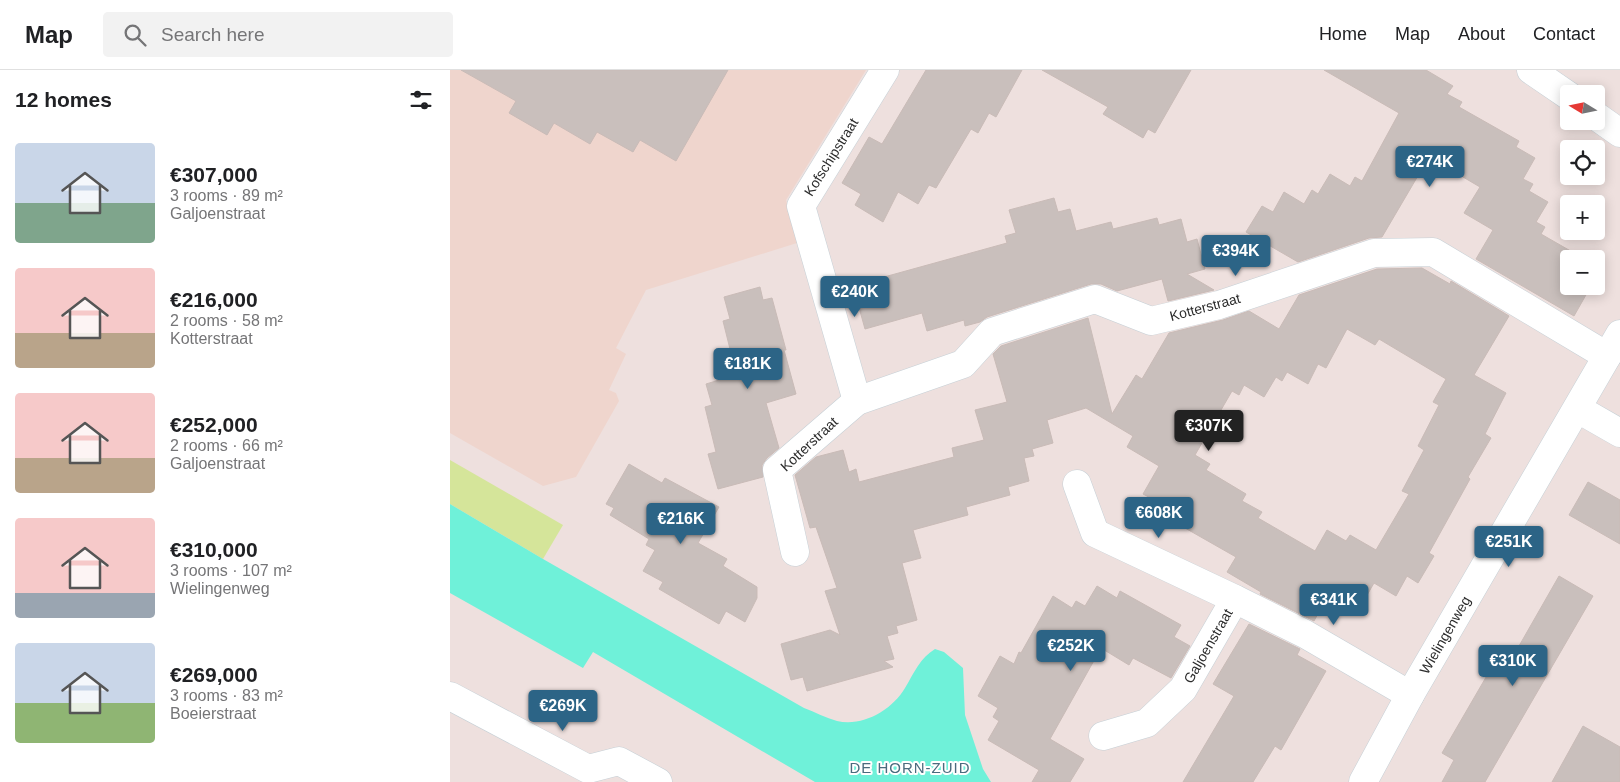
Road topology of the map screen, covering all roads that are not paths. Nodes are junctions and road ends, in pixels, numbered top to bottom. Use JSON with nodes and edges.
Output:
{"nodes":[{"id":1,"x":885,"y":70,"type":"edge"},
{"id":2,"x":1531,"y":70,"type":"edge"},
{"id":3,"x":1560,"y":90,"type":"edge"},
{"id":4,"x":1605,"y":122,"type":"edge"},
{"id":5,"x":1620,"y":133,"type":"edge"},
{"id":6,"x":1614,"y":345,"type":"edge"},
{"id":7,"x":857,"y":401,"type":"junction"},
{"id":8,"x":1578,"y":409,"type":"junction"},
{"id":9,"x":1620,"y":432,"type":"edge"},
{"id":10,"x":1077,"y":484,"type":"dead end"},
{"id":11,"x":795,"y":552,"type":"dead end"},
{"id":12,"x":1235,"y":599,"type":"junction"},
{"id":13,"x":450,"y":696,"type":"edge"},
{"id":14,"x":1410,"y":696,"type":"junction"},
{"id":15,"x":1103,"y":736,"type":"dead end"},
{"id":16,"x":658,"y":782,"type":"edge"},
{"id":17,"x":1364,"y":782,"type":"edge"}],
"edges":[{"from":1,"to":7,"type":"street","name":"Kofschipstraat"},
{"from":2,"to":3,"type":"street"},
{"from":4,"to":5,"type":"street"},
{"from":6,"to":7,"type":"street","name":"Kotterstraat"},
{"from":6,"to":8,"type":"street","name":"Wielingenweg"},
{"from":7,"to":11,"type":"street","name":"Kotterstraat"},
{"from":8,"to":9,"type":"street"},
{"from":8,"to":14,"type":"street","name":"Wielingenweg"},
{"from":10,"to":12,"type":"street","name":"Galjoenstraat"},
{"from":12,"to":14,"type":"street","name":"Galjoenstraat"},
{"from":12,"to":15,"type":"street","name":"Galjoenstraat"},
{"from":13,"to":16,"type":"street"},
{"from":14,"to":17,"type":"street","name":"Wielingenweg"}]}
